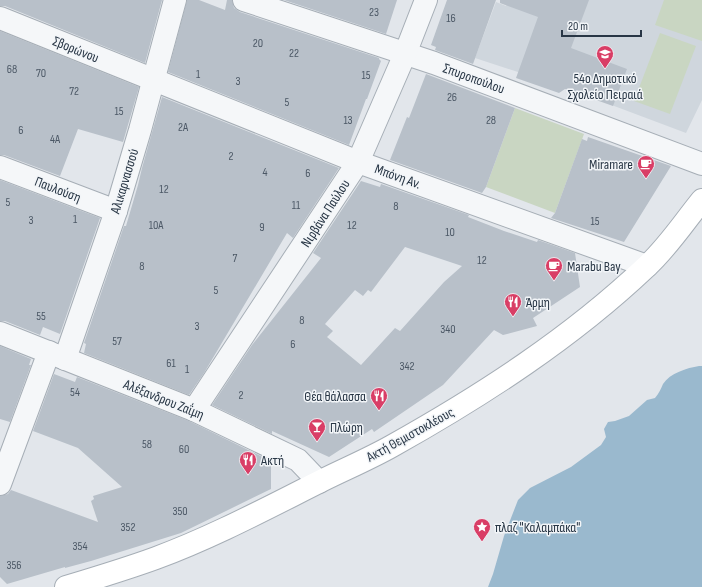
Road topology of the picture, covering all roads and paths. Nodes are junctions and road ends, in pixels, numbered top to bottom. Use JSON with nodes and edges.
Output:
{"nodes":[{"id":1,"x":175,"y":0,"type":"edge"},
{"id":2,"x":244,"y":0,"type":"edge"},
{"id":3,"x":426,"y":0,"type":"edge"},
{"id":4,"x":0,"y":18,"type":"edge"},
{"id":5,"x":405,"y":54,"type":"junction"},
{"id":6,"x":152,"y":79,"type":"junction"},
{"id":7,"x":358,"y":162,"type":"junction"},
{"id":8,"x":702,"y":164,"type":"edge"},
{"id":9,"x":0,"y":167,"type":"edge"},
{"id":10,"x":702,"y":200,"type":"edge"},
{"id":11,"x":116,"y":211,"type":"junction"},
{"id":12,"x":647,"y":266,"type":"junction"},
{"id":13,"x":0,"y":332,"type":"edge"},
{"id":14,"x":57,"y":356,"type":"junction"},
{"id":15,"x":194,"y":410,"type":"junction"},
{"id":16,"x":319,"y":482,"type":"junction"},
{"id":17,"x":0,"y":484,"type":"edge"},
{"id":18,"x":66,"y":587,"type":"edge"}],
"edges":[{"from":1,"to":6,"type":"street","name":"Αλικαρνασσού"},
{"from":2,"to":5,"type":"street","name":"Σπυροπούλου"},
{"from":3,"to":5,"type":"street","name":"Νιρβάνα Παύλου"},
{"from":4,"to":6,"type":"street","name":"Σβορώνου"},
{"from":5,"to":7,"type":"street","name":"Νιρβάνα Παύλου"},
{"from":5,"to":8,"type":"street","name":"Σπυροπούλου"},
{"from":6,"to":7,"type":"street","name":"Μπόνη Αν."},
{"from":6,"to":11,"type":"street","name":"Αλικαρνασσού"},
{"from":7,"to":12,"type":"street","name":"Μπόνη Αν."},
{"from":7,"to":15,"type":"street","name":"Νιρβάνα Παύλου"},
{"from":9,"to":11,"type":"street","name":"Παυλούση"},
{"from":10,"to":12,"type":"main road","name":"Ακτή Θεμιστοκλέους"},
{"from":11,"to":14,"type":"street","name":"Αλικαρνασσού"},
{"from":12,"to":16,"type":"main road","name":"Ακτή Θεμιστοκλέους"},
{"from":13,"to":14,"type":"street","name":"Αλέξανδρου Ζαΐμη"},
{"from":14,"to":15,"type":"street","name":"Αλέξανδρου Ζαΐμη"},
{"from":14,"to":17,"type":"street","name":"Αλικαρνασσού"},
{"from":15,"to":16,"type":"street","name":"Αλέξανδρου Ζαΐμη"},
{"from":16,"to":18,"type":"main road","name":"Ακτή Θεμιστοκλέους"}]}
